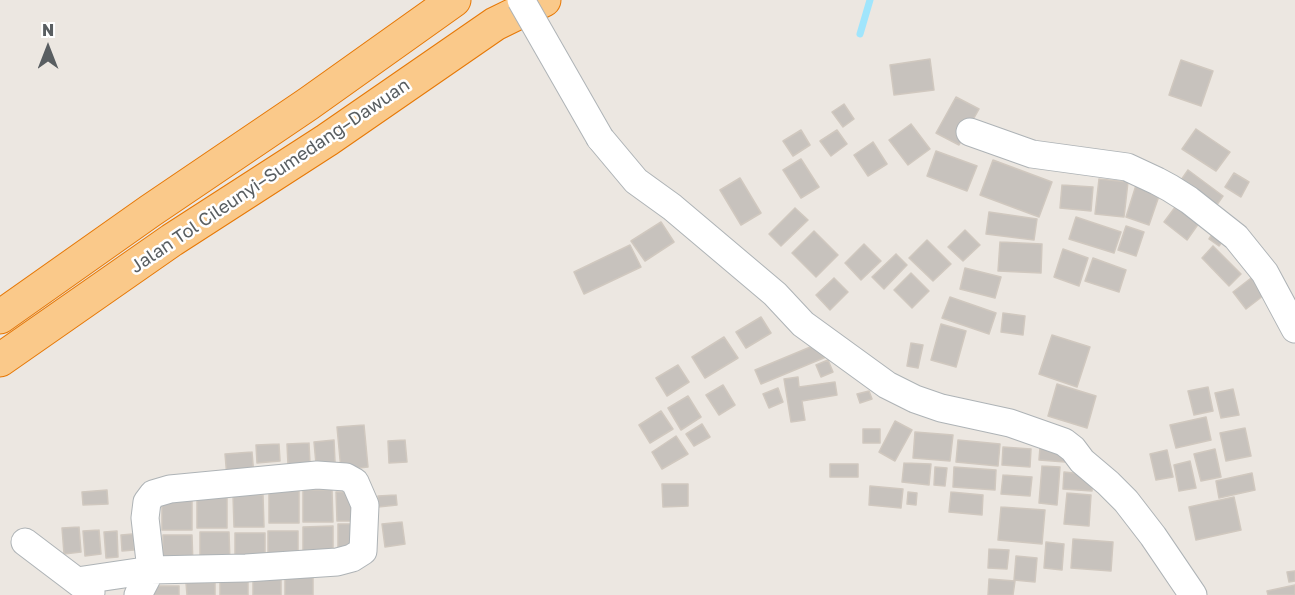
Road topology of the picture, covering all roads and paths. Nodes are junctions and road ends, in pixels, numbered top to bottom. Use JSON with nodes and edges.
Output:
{"nodes":[{"id":1,"x":454,"y":0,"type":"edge"},
{"id":2,"x":521,"y":0,"type":"edge"},
{"id":3,"x":544,"y":0,"type":"edge"},
{"id":4,"x":970,"y":132,"type":"dead end"},
{"id":5,"x":0,"y":317,"type":"edge"},
{"id":6,"x":1295,"y":329,"type":"edge"},
{"id":7,"x":0,"y":360,"type":"edge"},
{"id":8,"x":25,"y":542,"type":"dead end"},
{"id":9,"x":151,"y":570,"type":"junction"},
{"id":10,"x":85,"y":588,"type":"edge"},
{"id":11,"x":138,"y":595,"type":"edge"},
{"id":12,"x":1193,"y":595,"type":"edge"}],
"edges":[{"from":1,"to":5,"type":"highway","name":"Jalan Tol Cileunyi–Sumedang–Dawuan"},
{"from":2,"to":12,"type":"street","bridge":true},
{"from":3,"to":7,"type":"highway","name":"Jalan Tol Cileunyi–Sumedang–Dawuan"},
{"from":4,"to":6,"type":"street"},
{"from":8,"to":10,"type":"street"},
{"from":9,"to":9,"type":"street"},
{"from":9,"to":10,"type":"street"},
{"from":9,"to":11,"type":"street"}]}
